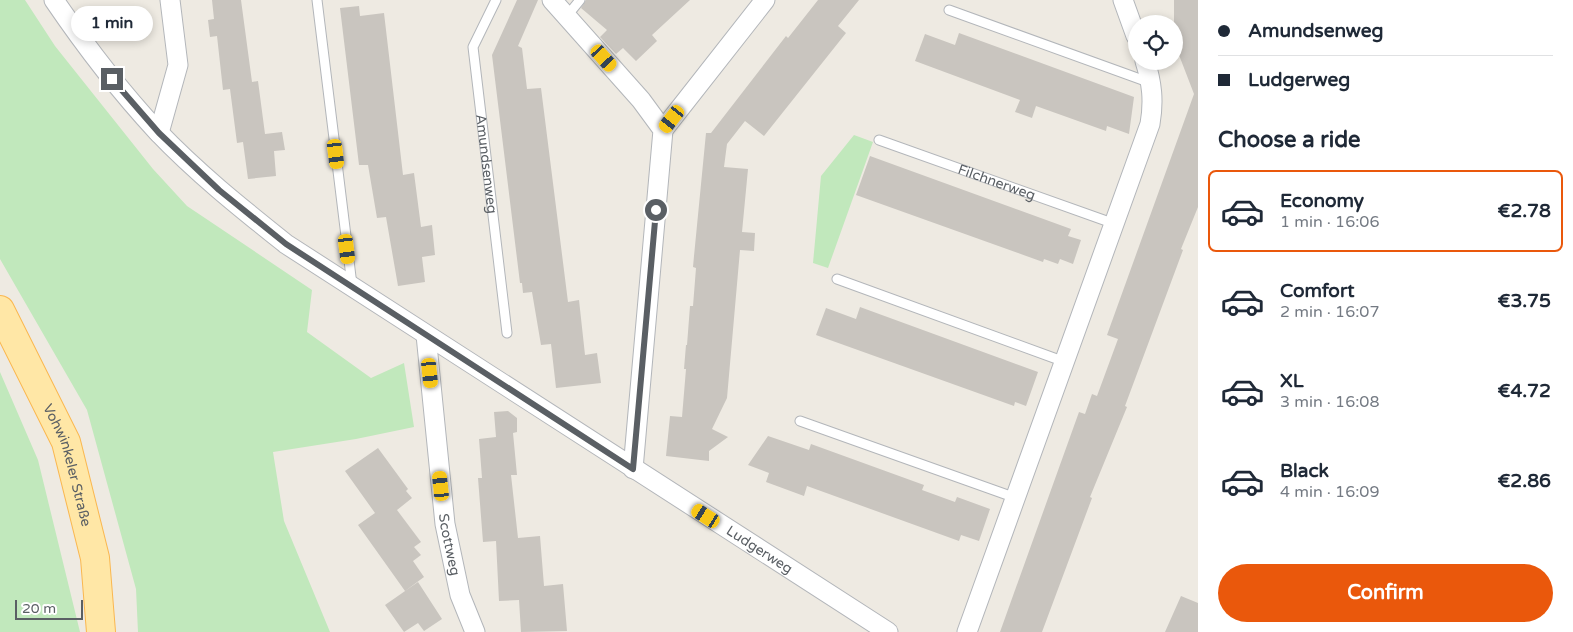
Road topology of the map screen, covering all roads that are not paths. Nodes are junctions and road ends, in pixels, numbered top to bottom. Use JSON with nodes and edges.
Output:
{"nodes":[{"id":1,"x":54,"y":0,"type":"edge"},
{"id":2,"x":170,"y":0,"type":"edge"},
{"id":3,"x":317,"y":0,"type":"edge"},
{"id":4,"x":496,"y":0,"type":"edge"},
{"id":5,"x":552,"y":0,"type":"edge"},
{"id":6,"x":580,"y":0,"type":"edge"},
{"id":7,"x":765,"y":0,"type":"edge"},
{"id":8,"x":1123,"y":0,"type":"edge"},
{"id":9,"x":949,"y":10,"type":"dead end"},
{"id":10,"x":1128,"y":15,"type":"edge"},
{"id":11,"x":567,"y":16,"type":"junction"},
{"id":12,"x":1148,"y":70,"type":"edge"},
{"id":13,"x":1152,"y":83,"type":"junction"},
{"id":14,"x":663,"y":130,"type":"junction"},
{"id":15,"x":159,"y":133,"type":"junction"},
{"id":16,"x":879,"y":140,"type":"dead end"},
{"id":17,"x":1115,"y":224,"type":"junction"},
{"id":18,"x":837,"y":279,"type":"dead end"},
{"id":19,"x":352,"y":288,"type":"junction"},
{"id":20,"x":0,"y":310,"type":"edge"},
{"id":21,"x":507,"y":333,"type":"dead end"},
{"id":22,"x":426,"y":335,"type":"junction"},
{"id":23,"x":1065,"y":362,"type":"junction"},
{"id":24,"x":800,"y":421,"type":"dead end"},
{"id":25,"x":633,"y":469,"type":"junction"},
{"id":26,"x":1016,"y":498,"type":"junction"},
{"id":27,"x":101,"y":632,"type":"edge"},
{"id":28,"x":475,"y":632,"type":"edge"},
{"id":29,"x":888,"y":632,"type":"edge"},
{"id":30,"x":967,"y":632,"type":"edge"}],
"edges":[{"from":1,"to":15,"type":"street","name":"Ludgerweg"},
{"from":2,"to":15,"type":"street"},
{"from":3,"to":19,"type":"lane"},
{"from":4,"to":21,"type":"lane","name":"Amundsenweg"},
{"from":5,"to":11,"type":"street"},
{"from":6,"to":11,"type":"lane"},
{"from":7,"to":14,"type":"street"},
{"from":8,"to":10,"type":"street"},
{"from":9,"to":13,"type":"lane"},
{"from":11,"to":14,"type":"street"},
{"from":12,"to":13,"type":"street"},
{"from":13,"to":17,"type":"street"},
{"from":14,"to":25,"type":"street"},
{"from":15,"to":19,"type":"street","name":"Ludgerweg"},
{"from":16,"to":17,"type":"lane","name":"Filchnerweg"},
{"from":17,"to":23,"type":"street"},
{"from":18,"to":23,"type":"lane"},
{"from":19,"to":22,"type":"street","name":"Ludgerweg"},
{"from":20,"to":27,"type":"main road","name":"Vohwinkeler Straße"},
{"from":22,"to":25,"type":"street","name":"Ludgerweg"},
{"from":22,"to":28,"type":"street","name":"Scottweg"},
{"from":23,"to":26,"type":"street"},
{"from":24,"to":26,"type":"lane"},
{"from":25,"to":29,"type":"street","name":"Ludgerweg"},
{"from":26,"to":30,"type":"street"}]}
